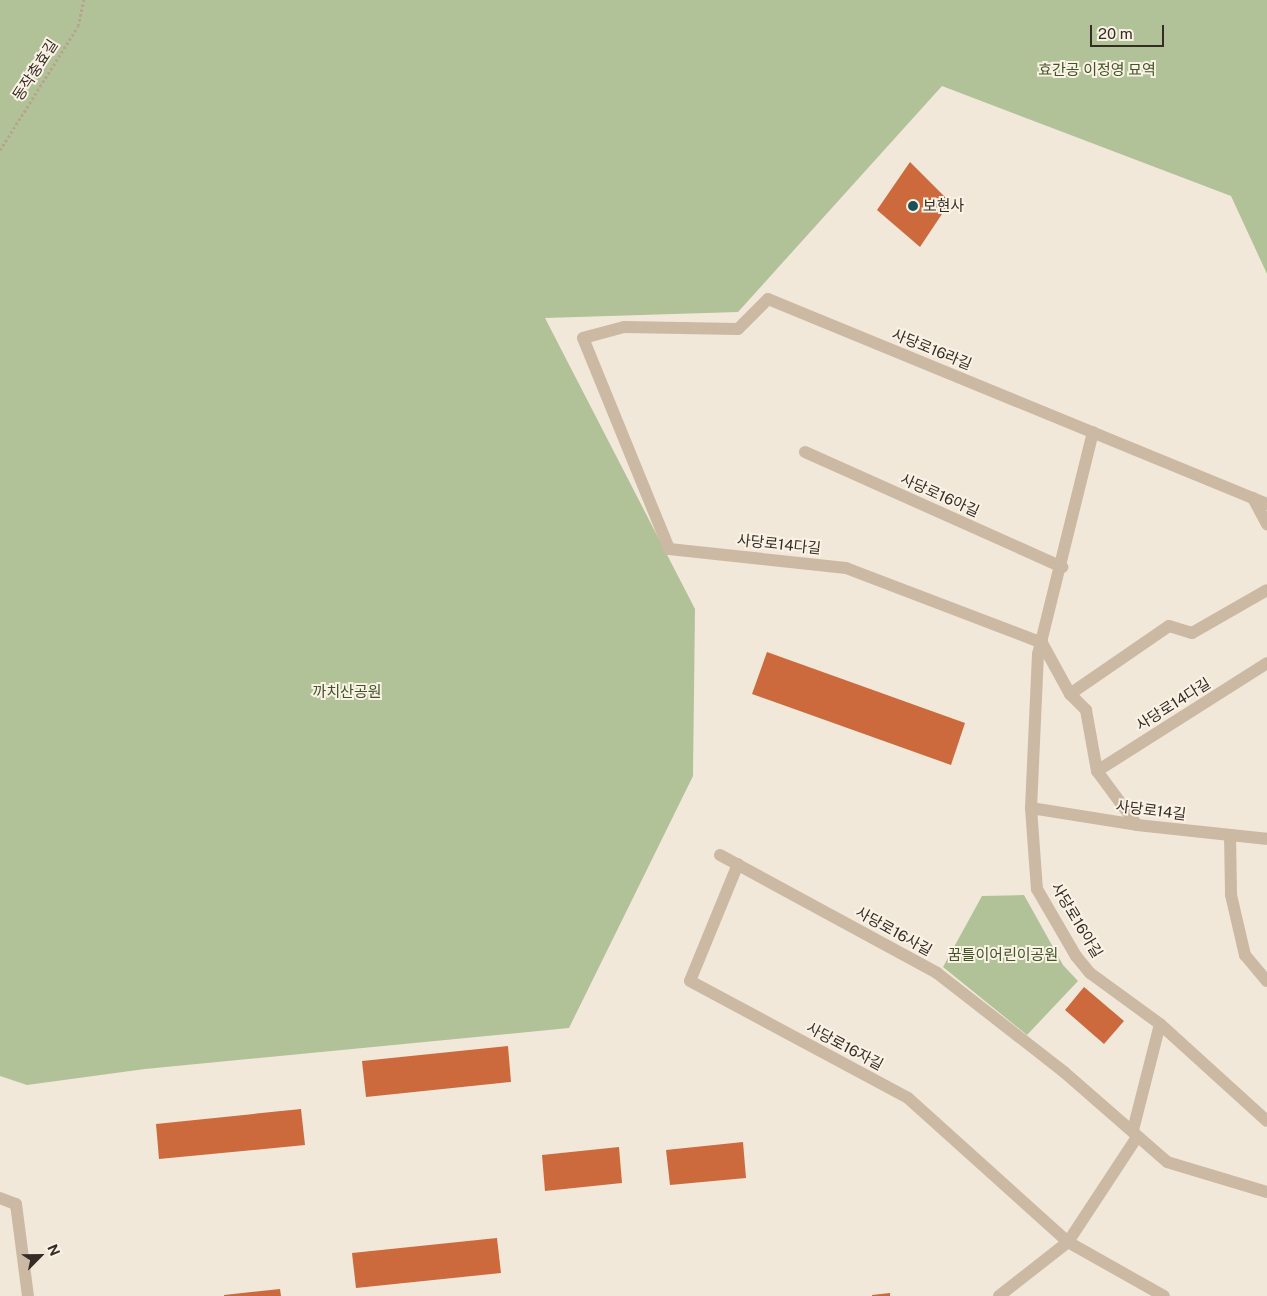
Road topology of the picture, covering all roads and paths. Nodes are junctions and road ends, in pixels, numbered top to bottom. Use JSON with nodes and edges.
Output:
{"nodes":[{"id":1,"x":84,"y":0,"type":"edge"},
{"id":2,"x":0,"y":150,"type":"edge"},
{"id":3,"x":583,"y":338,"type":"joint"},
{"id":4,"x":1093,"y":432,"type":"junction"},
{"id":5,"x":805,"y":452,"type":"dead end"},
{"id":6,"x":1252,"y":498,"type":"junction"},
{"id":7,"x":1267,"y":504,"type":"edge"},
{"id":8,"x":1267,"y":524,"type":"edge"},
{"id":9,"x":1062,"y":567,"type":"junction"},
{"id":10,"x":1267,"y":590,"type":"edge"},
{"id":11,"x":1042,"y":643,"type":"junction"},
{"id":12,"x":1267,"y":663,"type":"edge"},
{"id":13,"x":1070,"y":694,"type":"junction"},
{"id":14,"x":1097,"y":771,"type":"junction"},
{"id":15,"x":1031,"y":808,"type":"junction"},
{"id":16,"x":1137,"y":825,"type":"junction"},
{"id":17,"x":1230,"y":835,"type":"junction"},
{"id":18,"x":1267,"y":839,"type":"edge"},
{"id":19,"x":720,"y":855,"type":"dead end"},
{"id":20,"x":738,"y":864,"type":"junction"},
{"id":21,"x":1267,"y":981,"type":"edge"},
{"id":22,"x":1160,"y":1024,"type":"junction"},
{"id":23,"x":1267,"y":1121,"type":"edge"},
{"id":24,"x":1135,"y":1133,"type":"junction"},
{"id":25,"x":1267,"y":1192,"type":"edge"},
{"id":26,"x":0,"y":1198,"type":"edge"},
{"id":27,"x":1068,"y":1242,"type":"junction"},
{"id":28,"x":25,"y":1294,"type":"edge"},
{"id":29,"x":999,"y":1296,"type":"edge"},
{"id":30,"x":1164,"y":1296,"type":"edge"}],
"edges":[{"from":1,"to":2,"type":"path","name":"동작충효길"},
{"from":3,"to":4,"type":"street","name":"사당로16라길"},
{"from":3,"to":11,"type":"street","name":"사당로14다길"},
{"from":4,"to":6,"type":"street","name":"사당로16라길"},
{"from":4,"to":9,"type":"street","name":"사당로16아길"},
{"from":5,"to":9,"type":"street","name":"사당로16아길"},
{"from":6,"to":7,"type":"street","name":"사당로16라길"},
{"from":6,"to":8,"type":"street"},
{"from":9,"to":11,"type":"street","name":"사당로16아길"},
{"from":10,"to":13,"type":"street"},
{"from":11,"to":13,"type":"street"},
{"from":11,"to":15,"type":"street","name":"사당로16아길"},
{"from":12,"to":14,"type":"street","name":"사당로14다길"},
{"from":13,"to":14,"type":"street"},
{"from":14,"to":16,"type":"street"},
{"from":15,"to":16,"type":"street","name":"사당로14길"},
{"from":15,"to":22,"type":"street","name":"사당로16아길"},
{"from":16,"to":17,"type":"street","name":"사당로14길"},
{"from":17,"to":18,"type":"street","name":"사당로14길"},
{"from":17,"to":21,"type":"street"},
{"from":19,"to":20,"type":"street","name":"사당로16사길"},
{"from":20,"to":24,"type":"street","name":"사당로16사길"},
{"from":20,"to":27,"type":"street","name":"사당로16자길"},
{"from":22,"to":23,"type":"street","name":"사당로16아길"},
{"from":22,"to":24,"type":"street"},
{"from":24,"to":25,"type":"street","name":"사당로16사길"},
{"from":24,"to":27,"type":"street"},
{"from":26,"to":28,"type":"street"},
{"from":27,"to":29,"type":"street"},
{"from":27,"to":30,"type":"street","name":"사당로16자길"}]}
